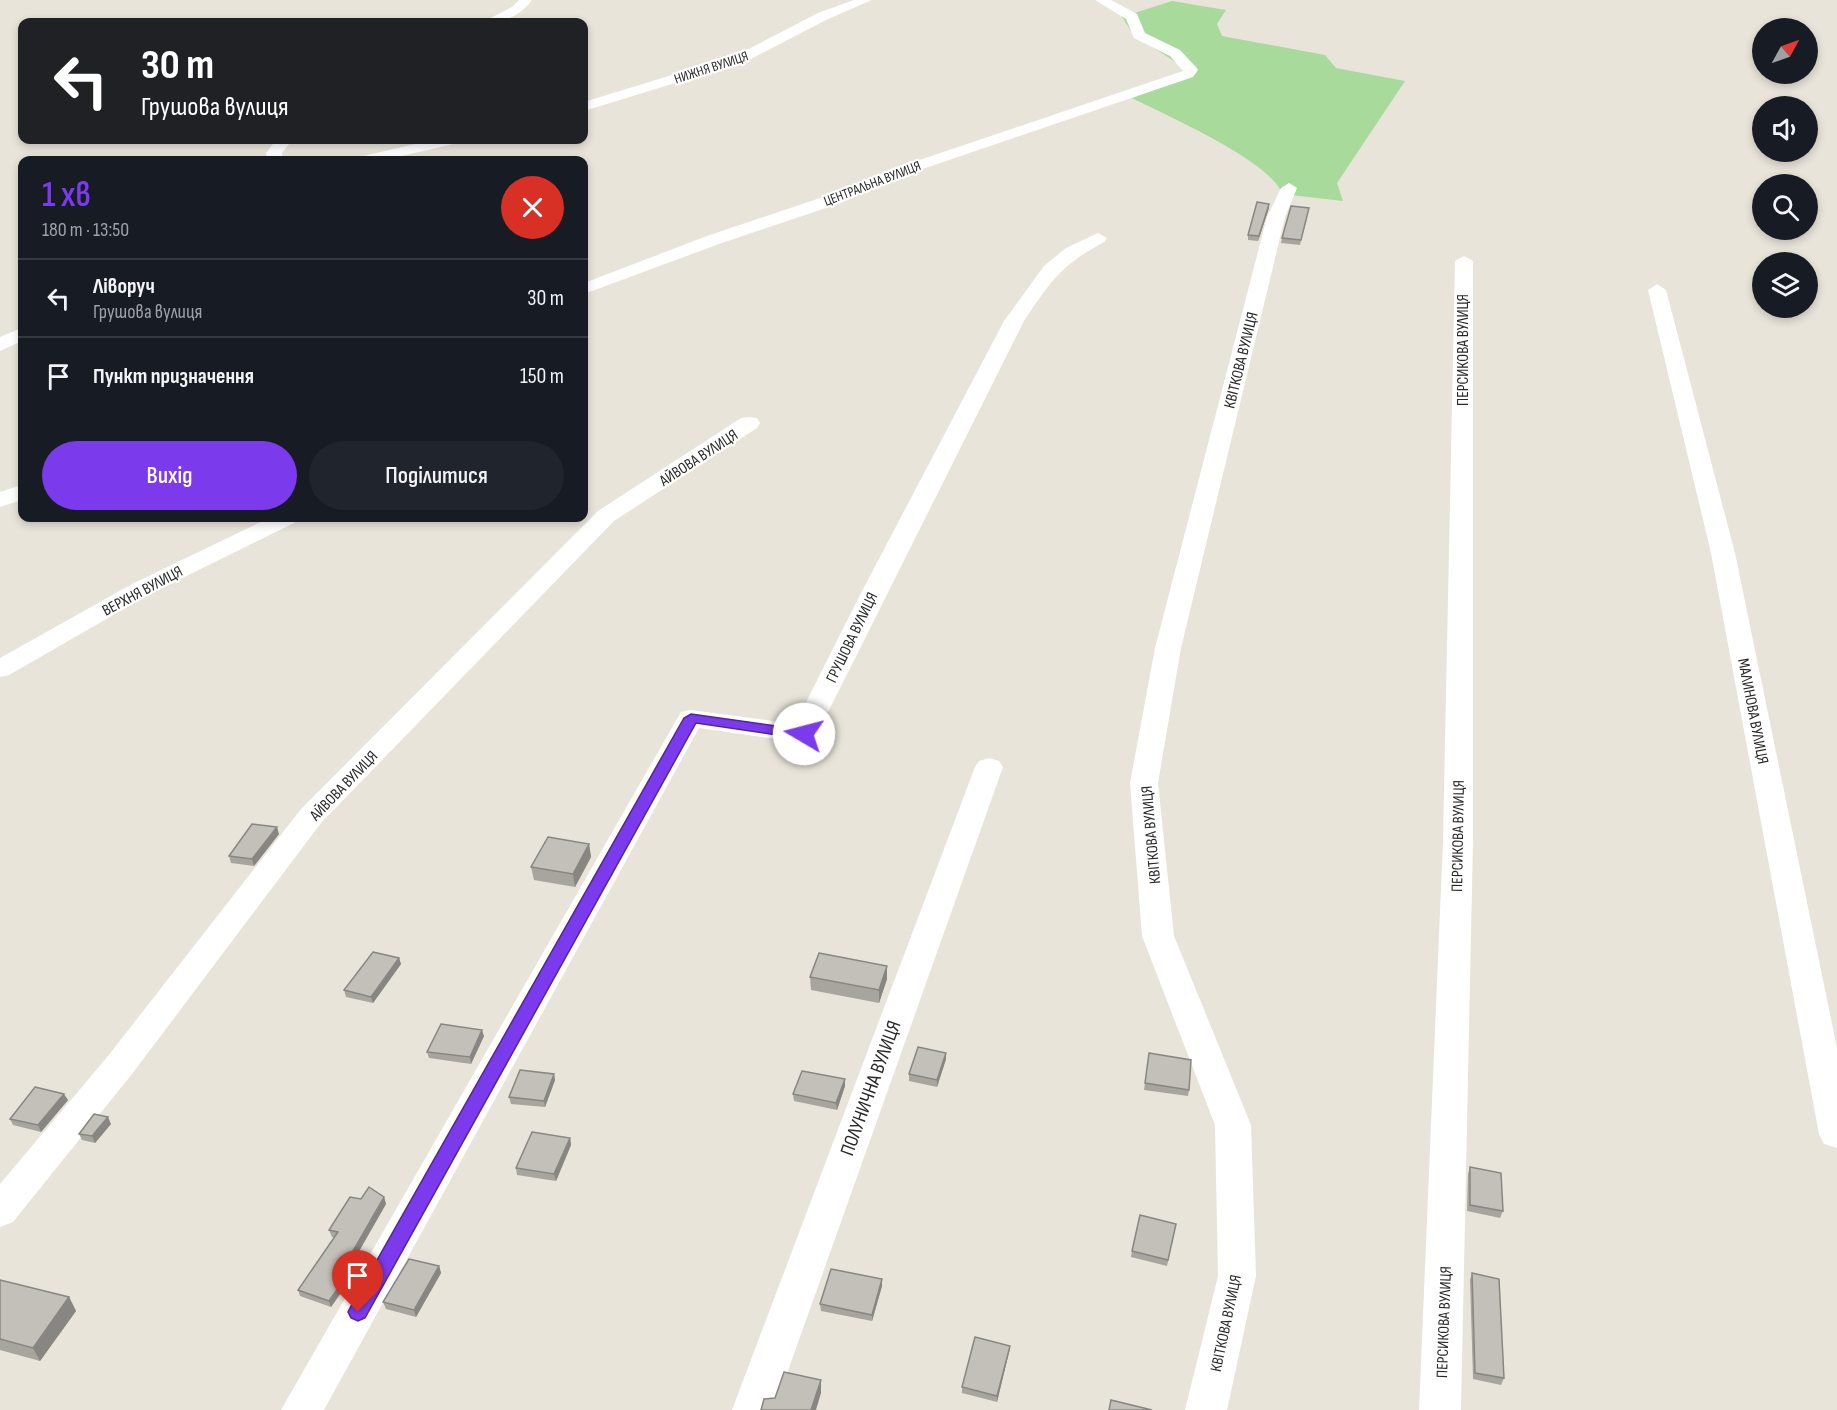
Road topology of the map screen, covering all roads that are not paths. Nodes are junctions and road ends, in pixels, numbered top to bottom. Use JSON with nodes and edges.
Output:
{"nodes":[{"id":1,"x":526,"y":0,"type":"edge"},
{"id":2,"x":866,"y":0,"type":"edge"},
{"id":3,"x":1101,"y":0,"type":"edge"},
{"id":4,"x":499,"y":18,"type":"edge"},
{"id":5,"x":588,"y":106,"type":"edge"},
{"id":6,"x":434,"y":144,"type":"edge"},
{"id":7,"x":382,"y":156,"type":"edge"},
{"id":8,"x":1289,"y":188,"type":"dead end"},
{"id":9,"x":1098,"y":238,"type":"dead end"},
{"id":10,"x":1464,"y":261,"type":"dead end"},
{"id":11,"x":588,"y":287,"type":"edge"},
{"id":12,"x":1657,"y":290,"type":"dead end"},
{"id":13,"x":18,"y":336,"type":"edge"},
{"id":14,"x":0,"y":345,"type":"edge"},
{"id":15,"x":749,"y":423,"type":"dead end"},
{"id":16,"x":18,"y":493,"type":"edge"},
{"id":17,"x":0,"y":500,"type":"edge"},
{"id":18,"x":278,"y":522,"type":"edge"},
{"id":19,"x":0,"y":669,"type":"edge"},
{"id":20,"x":989,"y":767,"type":"dead end"},
{"id":21,"x":1837,"y":1134,"type":"edge"},
{"id":22,"x":0,"y":1211,"type":"edge"},
{"id":23,"x":302,"y":1410,"type":"edge"},
{"id":24,"x":753,"y":1410,"type":"edge"},
{"id":25,"x":1206,"y":1410,"type":"edge"},
{"id":26,"x":1440,"y":1410,"type":"edge"}],
"edges":[{"from":1,"to":4,"type":"street"},
{"from":2,"to":5,"type":"street","name":"НИЖНЯ ВУЛИЦЯ"},
{"from":3,"to":11,"type":"street","name":"ЦЕНТРАЛЬНА ВУЛИЦЯ"},
{"from":6,"to":7,"type":"street"},
{"from":8,"to":25,"type":"street","name":"КВІТКОВА ВУЛИЦЯ"},
{"from":9,"to":23,"type":"street","name":"ГРУШОВА ВУЛИЦЯ"},
{"from":10,"to":26,"type":"street","name":"ПЕРСИКОВА ВУЛИЦЯ"},
{"from":12,"to":21,"type":"street","name":"МАЛИНОВА ВУЛИЦЯ"},
{"from":13,"to":14,"type":"street"},
{"from":15,"to":22,"type":"street","name":"АЙВОВА ВУЛИЦЯ"},
{"from":16,"to":17,"type":"street"},
{"from":18,"to":19,"type":"street","name":"ВЕРХНЯ ВУЛИЦЯ"},
{"from":20,"to":24,"type":"street","name":"ПОЛУНИЧНА ВУЛИЦЯ"}]}
